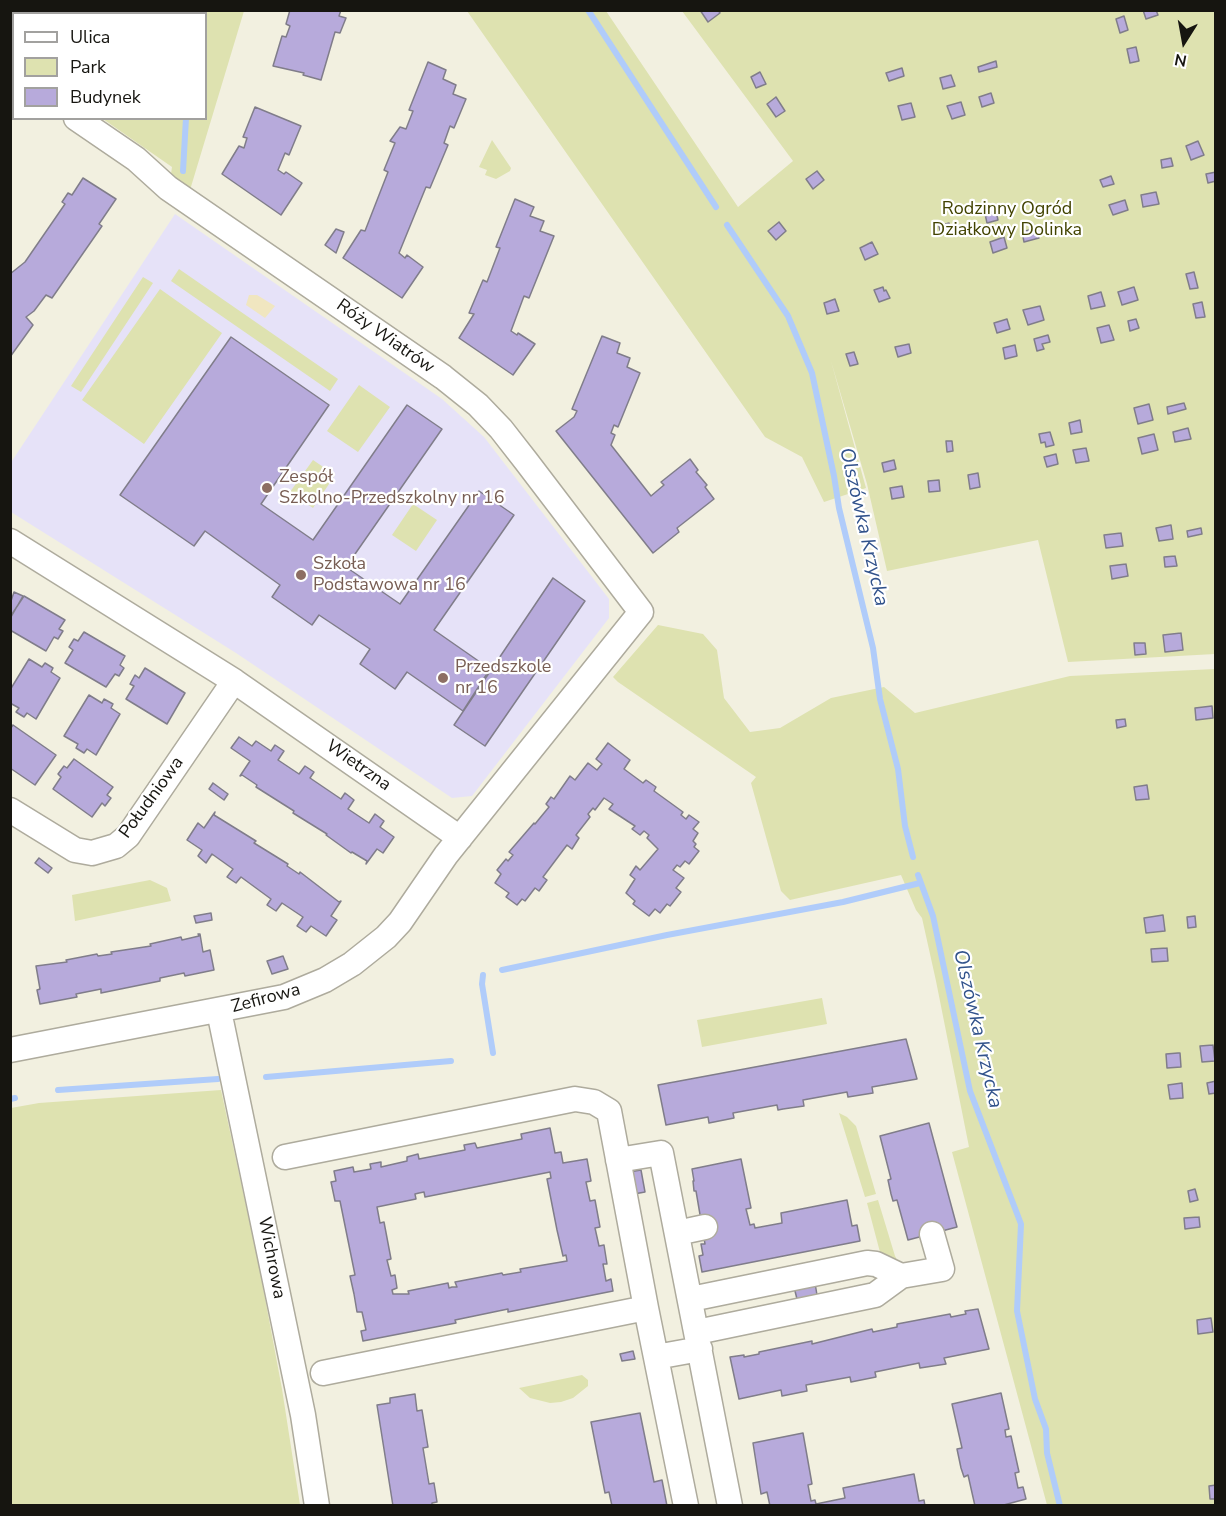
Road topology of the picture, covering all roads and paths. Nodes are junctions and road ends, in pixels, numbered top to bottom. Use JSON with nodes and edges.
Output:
{"nodes":[{"id":1,"x":79,"y":120,"type":"edge"},
{"id":2,"x":10,"y":541,"type":"edge"},
{"id":3,"x":234,"y":681,"type":"junction"},
{"id":4,"x":10,"y":810,"type":"edge"},
{"id":5,"x":460,"y":838,"type":"junction"},
{"id":6,"x":219,"y":1011,"type":"junction"},
{"id":7,"x":10,"y":1050,"type":"edge"},
{"id":8,"x":285,"y":1157,"type":"dead end"},
{"id":9,"x":618,"y":1160,"type":"junction"},
{"id":10,"x":705,"y":1227,"type":"dead end"},
{"id":11,"x":677,"y":1233,"type":"junction"},
{"id":12,"x":932,"y":1234,"type":"dead end"},
{"id":13,"x":902,"y":1276,"type":"junction"},
{"id":14,"x":691,"y":1299,"type":"junction"},
{"id":15,"x":646,"y":1308,"type":"junction"},
{"id":16,"x":698,"y":1341,"type":"junction"},
{"id":17,"x":656,"y":1357,"type":"junction"},
{"id":18,"x":323,"y":1373,"type":"dead end"},
{"id":19,"x":317,"y":1506,"type":"edge"},
{"id":20,"x":686,"y":1506,"type":"edge"},
{"id":21,"x":730,"y":1506,"type":"edge"}],
"edges":[{"from":1,"to":5,"type":"street","name":"Róży Wiatrów"},
{"from":2,"to":3,"type":"street","name":"Wietrzna"},
{"from":3,"to":4,"type":"street","name":"Południowa"},
{"from":3,"to":5,"type":"street","name":"Wietrzna"},
{"from":5,"to":6,"type":"street","name":"Zefirowa"},
{"from":6,"to":7,"type":"street","name":"Zefirowa"},
{"from":6,"to":19,"type":"street","name":"Wichrowa"},
{"from":8,"to":9,"type":"street"},
{"from":9,"to":11,"type":"street"},
{"from":9,"to":15,"type":"street"},
{"from":10,"to":11,"type":"street"},
{"from":11,"to":14,"type":"street"},
{"from":12,"to":13,"type":"street"},
{"from":13,"to":14,"type":"street"},
{"from":13,"to":16,"type":"street"},
{"from":14,"to":16,"type":"street"},
{"from":15,"to":17,"type":"street"},
{"from":15,"to":18,"type":"street"},
{"from":16,"to":17,"type":"street"},
{"from":16,"to":21,"type":"street"},
{"from":17,"to":20,"type":"street"}]}
